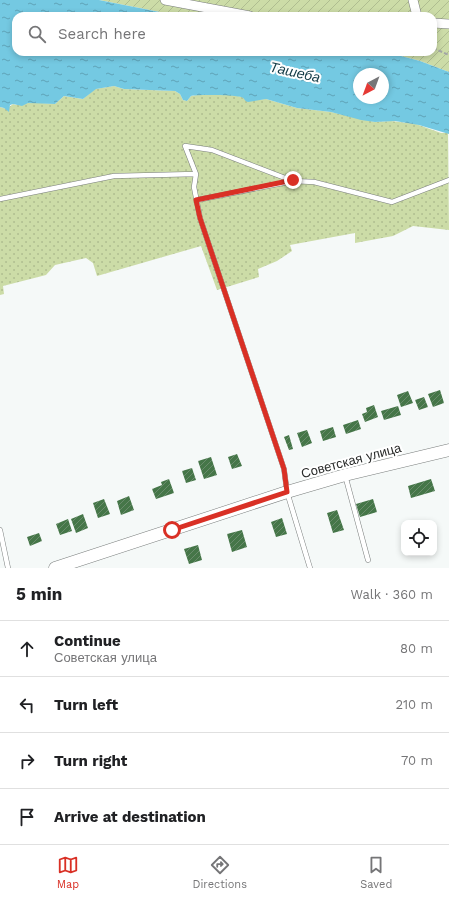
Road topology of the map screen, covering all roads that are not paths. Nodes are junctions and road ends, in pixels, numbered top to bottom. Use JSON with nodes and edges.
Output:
{"nodes":[{"id":1,"x":165,"y":0,"type":"edge"},
{"id":2,"x":412,"y":0,"type":"edge"},
{"id":3,"x":229,"y":12,"type":"edge"},
{"id":4,"x":415,"y":12,"type":"edge"},
{"id":5,"x":437,"y":23,"type":"edge"},
{"id":6,"x":449,"y":24,"type":"edge"},
{"id":7,"x":196,"y":174,"type":"junction"},
{"id":8,"x":293,"y":180,"type":"junction"},
{"id":9,"x":449,"y":180,"type":"edge"},
{"id":10,"x":0,"y":199,"type":"edge"},
{"id":11,"x":196,"y":200,"type":"junction"},
{"id":12,"x":449,"y":450,"type":"edge"},
{"id":13,"x":345,"y":475,"type":"junction"},
{"id":14,"x":287,"y":492,"type":"junction"},
{"id":15,"x":0,"y":530,"type":"edge"},
{"id":16,"x":368,"y":560,"type":"dead end"},
{"id":17,"x":8,"y":568,"type":"edge"},
{"id":18,"x":55,"y":568,"type":"edge"},
{"id":19,"x":310,"y":568,"type":"edge"}],
"edges":[{"from":1,"to":3,"type":"street"},
{"from":2,"to":4,"type":"street"},
{"from":5,"to":6,"type":"street"},
{"from":7,"to":8,"type":"lane"},
{"from":7,"to":10,"type":"lane"},
{"from":7,"to":11,"type":"lane"},
{"from":8,"to":9,"type":"lane"},
{"from":8,"to":11,"type":"lane"},
{"from":11,"to":14,"type":"lane"},
{"from":12,"to":13,"type":"street","name":"Советская улица"},
{"from":13,"to":14,"type":"street","name":"Советская улица"},
{"from":13,"to":16,"type":"lane"},
{"from":14,"to":18,"type":"street","name":"Советская улица"},
{"from":14,"to":19,"type":"lane"},
{"from":15,"to":17,"type":"lane"}]}
